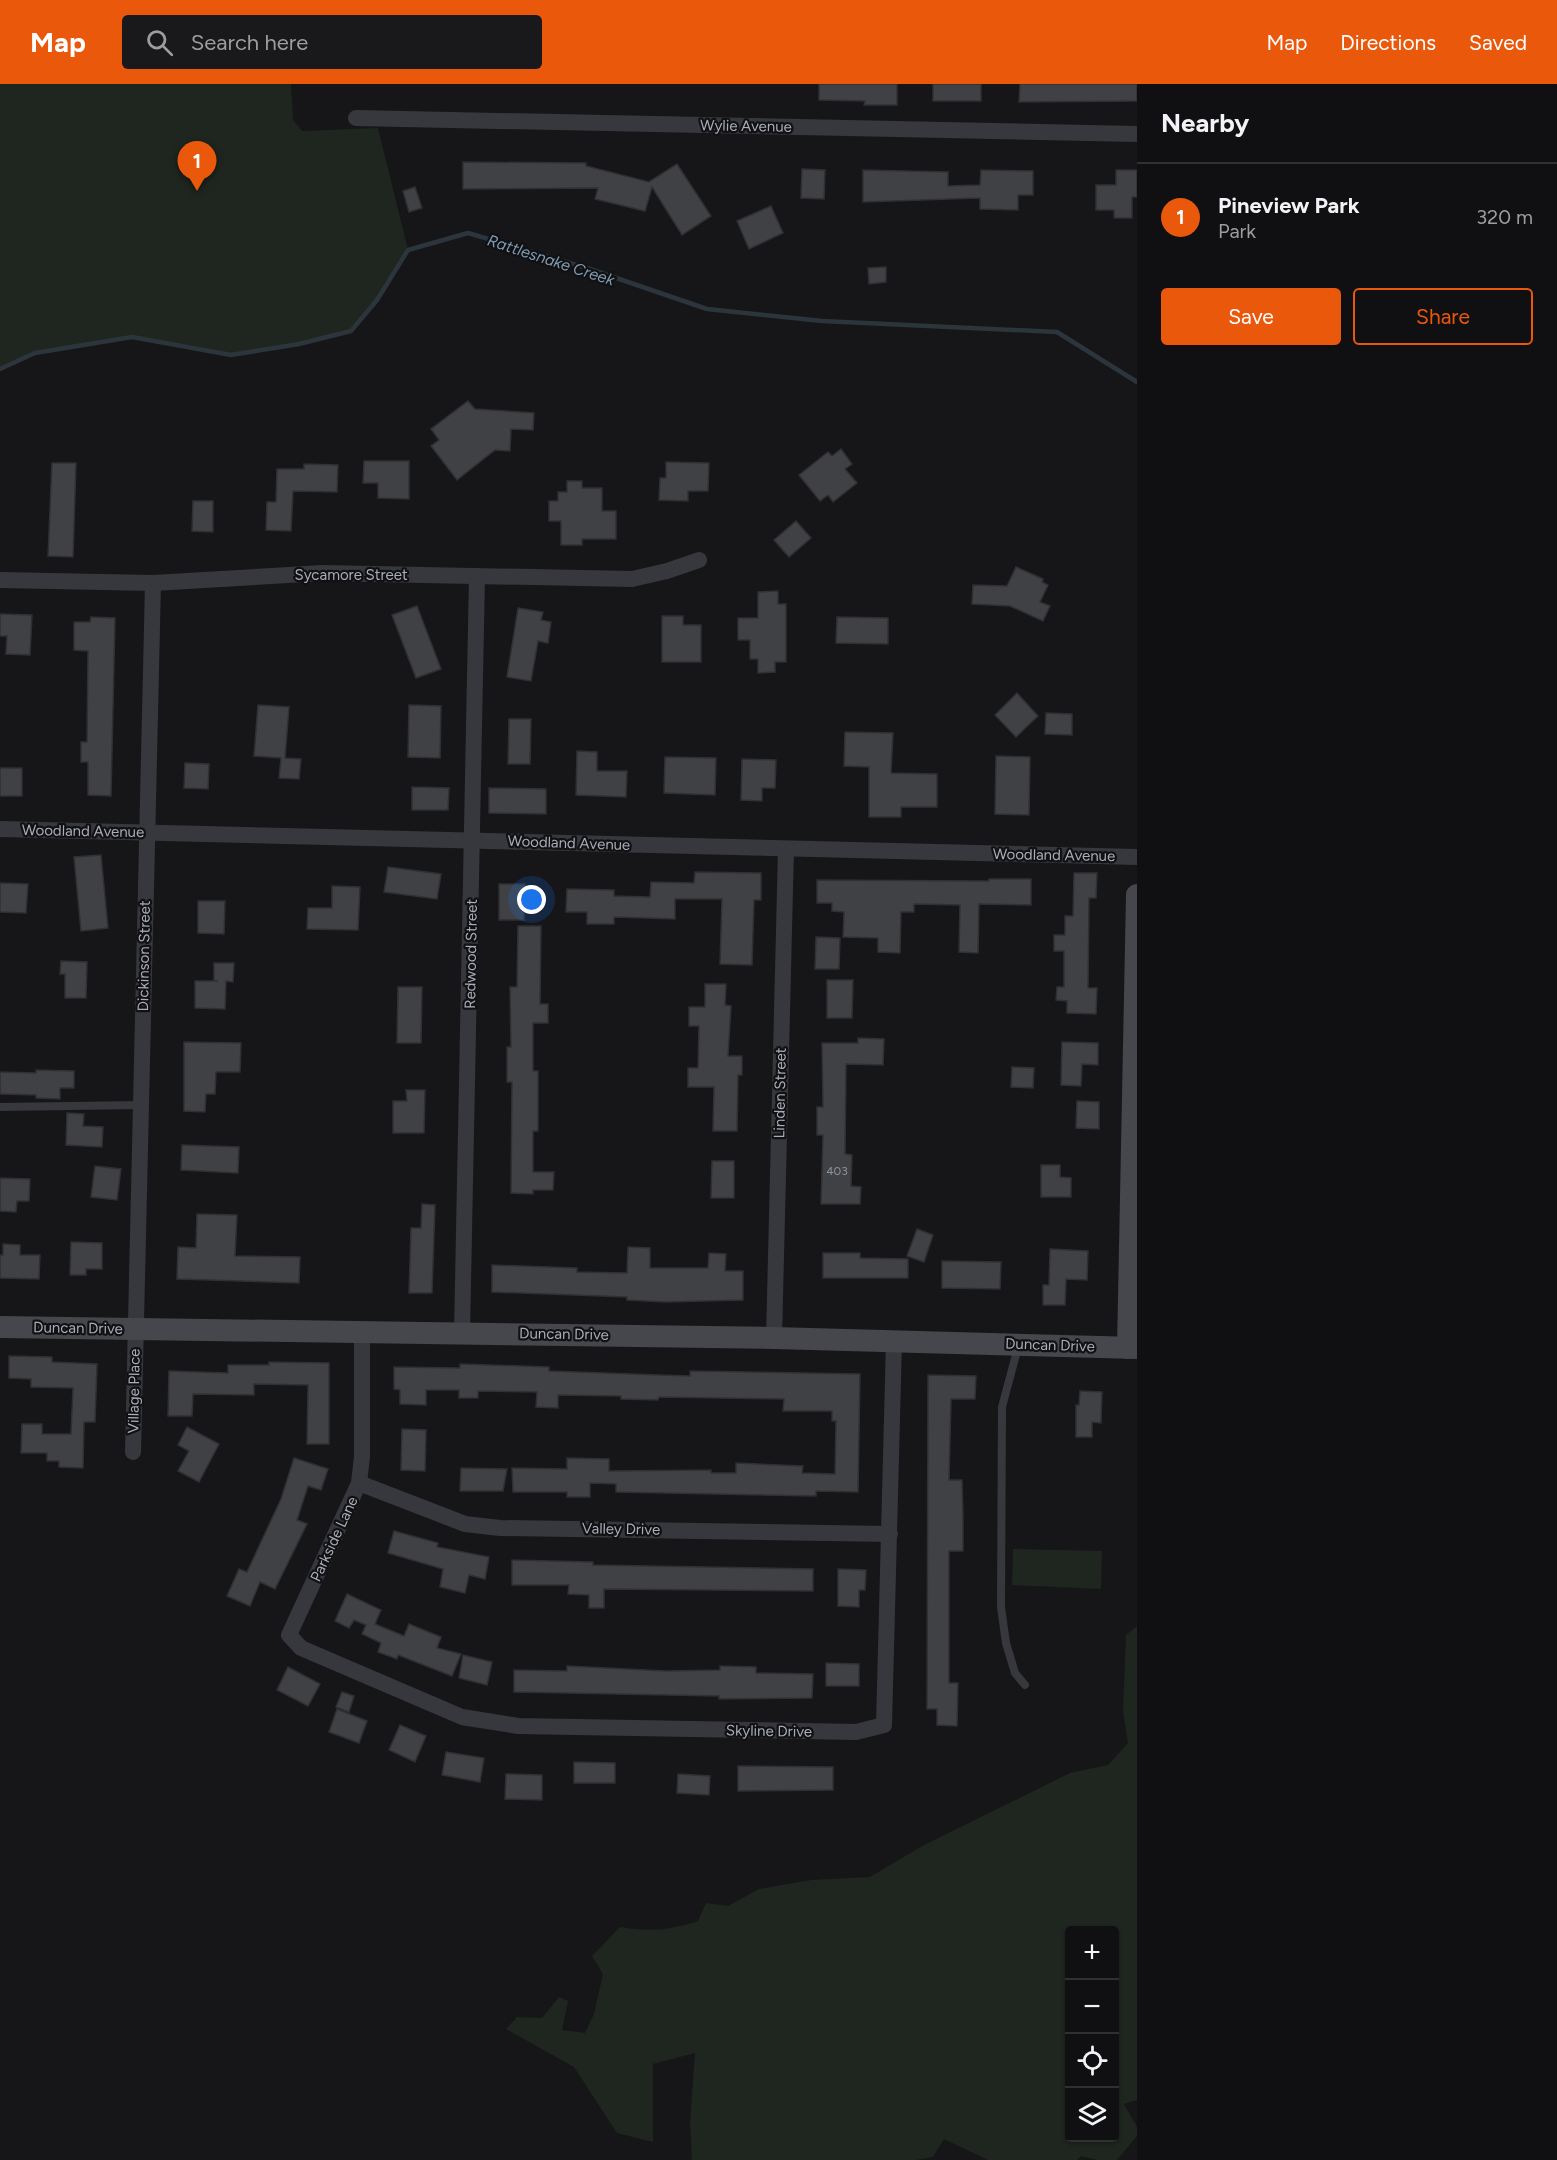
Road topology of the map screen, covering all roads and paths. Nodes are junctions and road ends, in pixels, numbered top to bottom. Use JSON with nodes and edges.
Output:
{"nodes":[{"id":1,"x":356,"y":118,"type":"dead end"},
{"id":2,"x":1137,"y":134,"type":"edge"},
{"id":3,"x":699,"y":560,"type":"dead end"},
{"id":4,"x":477,"y":576,"type":"junction"},
{"id":5,"x":0,"y":580,"type":"edge"},
{"id":6,"x":153,"y":583,"type":"junction"},
{"id":7,"x":0,"y":829,"type":"edge"},
{"id":8,"x":146,"y":832,"type":"junction"},
{"id":9,"x":473,"y":840,"type":"junction"},
{"id":10,"x":786,"y":849,"type":"junction"},
{"id":11,"x":1137,"y":857,"type":"edge"},
{"id":12,"x":1137,"y":896,"type":"edge"},
{"id":13,"x":141,"y":1105,"type":"junction"},
{"id":14,"x":0,"y":1107,"type":"edge"},
{"id":15,"x":1134,"y":1129,"type":"edge"},
{"id":16,"x":0,"y":1327,"type":"edge"},
{"id":17,"x":135,"y":1329,"type":"junction"},
{"id":18,"x":362,"y":1331,"type":"junction"},
{"id":19,"x":462,"y":1333,"type":"junction"},
{"id":20,"x":774,"y":1338,"type":"junction"},
{"id":21,"x":894,"y":1341,"type":"junction"},
{"id":22,"x":1018,"y":1344,"type":"junction"},
{"id":23,"x":1132,"y":1348,"type":"edge"},
{"id":24,"x":133,"y":1452,"type":"dead end"},
{"id":25,"x":359,"y":1483,"type":"junction"},
{"id":26,"x":890,"y":1534,"type":"junction"},
{"id":27,"x":289,"y":1635,"type":"joint"},
{"id":28,"x":1025,"y":1685,"type":"dead end"}],
"edges":[{"from":1,"to":2,"type":"street","name":"Wylie Avenue"},
{"from":3,"to":4,"type":"street","name":"Sycamore Street"},
{"from":4,"to":6,"type":"street","name":"Sycamore Street"},
{"from":4,"to":9,"type":"street","name":"Redwood Street"},
{"from":5,"to":6,"type":"street","name":"Sycamore Street"},
{"from":6,"to":8,"type":"street","name":"Dickinson Street"},
{"from":7,"to":8,"type":"street","name":"Woodland Avenue"},
{"from":8,"to":9,"type":"street","name":"Woodland Avenue"},
{"from":8,"to":13,"type":"street","name":"Dickinson Street"},
{"from":9,"to":10,"type":"street","name":"Woodland Avenue"},
{"from":9,"to":19,"type":"street","name":"Redwood Street"},
{"from":10,"to":11,"type":"street","name":"Woodland Avenue"},
{"from":10,"to":20,"type":"street","name":"Linden Street"},
{"from":12,"to":15,"type":"street"},
{"from":13,"to":14,"type":"lane"},
{"from":13,"to":17,"type":"street","name":"Dickinson Street"},
{"from":15,"to":23,"type":"street"},
{"from":16,"to":17,"type":"street","name":"Duncan Drive"},
{"from":17,"to":18,"type":"street","name":"Duncan Drive"},
{"from":17,"to":24,"type":"street","name":"Village Place"},
{"from":18,"to":19,"type":"street","name":"Duncan Drive"},
{"from":18,"to":25,"type":"street","name":"Parkside Lane"},
{"from":19,"to":20,"type":"street","name":"Duncan Drive"},
{"from":20,"to":21,"type":"street","name":"Duncan Drive"},
{"from":21,"to":22,"type":"street","name":"Duncan Drive"},
{"from":21,"to":26,"type":"street","name":"Skyline Drive"},
{"from":22,"to":23,"type":"street","name":"Duncan Drive"},
{"from":22,"to":28,"type":"lane"},
{"from":25,"to":26,"type":"street","name":"Valley Drive"},
{"from":25,"to":27,"type":"street","name":"Parkside Lane"},
{"from":26,"to":27,"type":"street","name":"Skyline Drive"}]}
